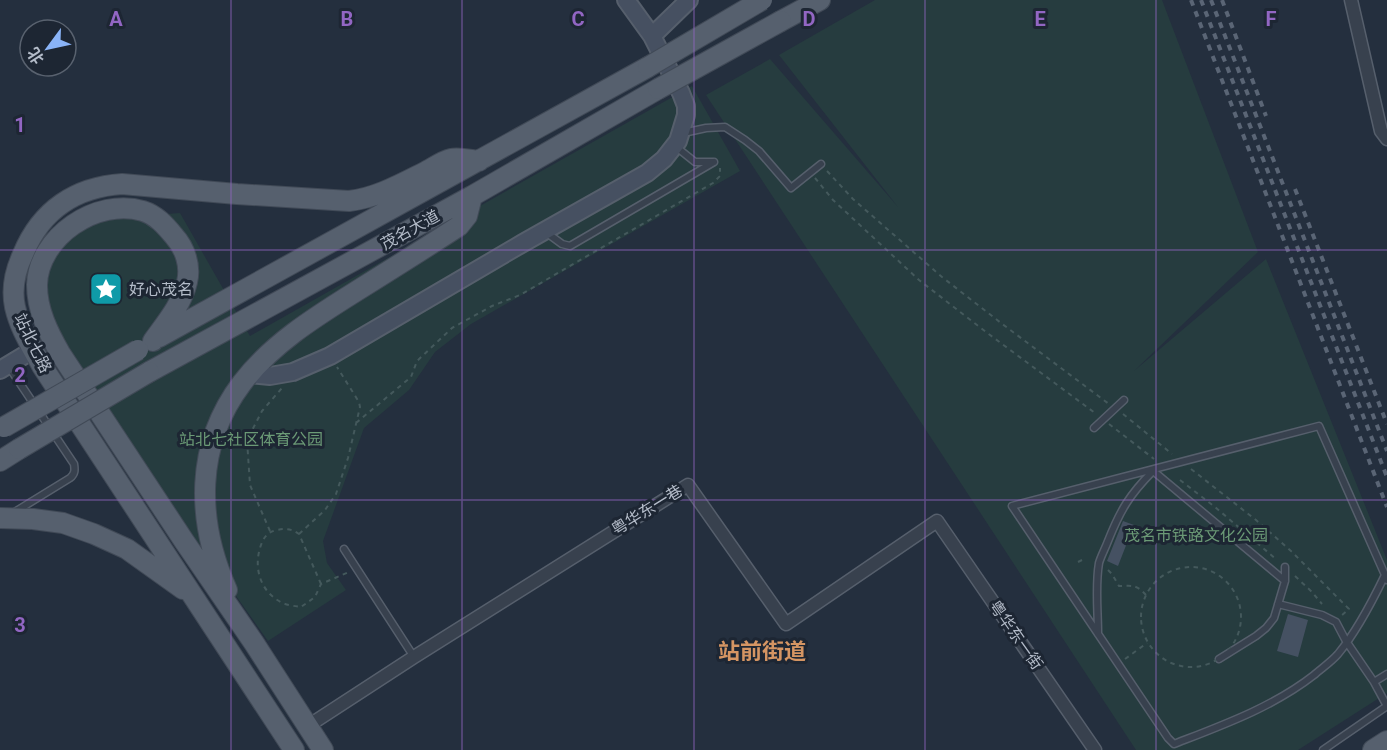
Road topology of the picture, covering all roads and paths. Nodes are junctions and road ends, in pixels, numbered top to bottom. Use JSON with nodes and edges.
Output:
{"nodes":[{"id":1,"x":626,"y":0,"type":"edge"},
{"id":2,"x":689,"y":0,"type":"edge"},
{"id":3,"x":762,"y":0,"type":"edge"},
{"id":4,"x":820,"y":0,"type":"edge"},
{"id":5,"x":1351,"y":0,"type":"edge"},
{"id":6,"x":652,"y":36,"type":"junction"},
{"id":7,"x":1387,"y":139,"type":"edge"},
{"id":8,"x":677,"y":140,"type":"junction"},
{"id":9,"x":479,"y":161,"type":"junction"},
{"id":10,"x":714,"y":162,"type":"junction"},
{"id":11,"x":821,"y":164,"type":"joint"},
{"id":12,"x":810,"y":171,"type":"junction"},
{"id":13,"x":472,"y":196,"type":"junction"},
{"id":14,"x":544,"y":231,"type":"junction"},
{"id":15,"x":146,"y":345,"type":"junction"},
{"id":16,"x":33,"y":350,"type":"junction"},
{"id":17,"x":330,"y":356,"type":"junction"},
{"id":18,"x":4,"y":368,"type":"edge"},
{"id":19,"x":249,"y":374,"type":"junction"},
{"id":20,"x":280,"y":375,"type":"junction"},
{"id":21,"x":1124,"y":400,"type":"dead end"},
{"id":22,"x":1115,"y":408,"type":"junction"},
{"id":23,"x":1104,"y":419,"type":"junction"},
{"id":24,"x":356,"y":423,"type":"junction"},
{"id":25,"x":2,"y":428,"type":"edge"},
{"id":26,"x":1094,"y":428,"type":"dead end"},
{"id":27,"x":0,"y":461,"type":"edge"},
{"id":28,"x":1181,"y":462,"type":"junction"},
{"id":29,"x":1163,"y":467,"type":"junction"},
{"id":30,"x":1152,"y":470,"type":"junction"},
{"id":31,"x":2,"y":518,"type":"edge"},
{"id":32,"x":937,"y":521,"type":"joint"},
{"id":33,"x":270,"y":531,"type":"junction"},
{"id":34,"x":299,"y":534,"type":"junction"},
{"id":35,"x":344,"y":549,"type":"dead end"},
{"id":36,"x":1086,"y":558,"type":"dead end"},
{"id":37,"x":1078,"y":562,"type":"dead end"},
{"id":38,"x":1100,"y":562,"type":"junction"},
{"id":39,"x":1286,"y":567,"type":"dead end"},
{"id":40,"x":357,"y":569,"type":"junction"},
{"id":41,"x":1386,"y":578,"type":"edge"},
{"id":42,"x":1285,"y":581,"type":"junction"},
{"id":43,"x":321,"y":584,"type":"junction"},
{"id":44,"x":1146,"y":595,"type":"junction"},
{"id":45,"x":195,"y":599,"type":"junction"},
{"id":46,"x":1278,"y":604,"type":"junction"},
{"id":47,"x":1336,"y":622,"type":"junction"},
{"id":48,"x":1098,"y":634,"type":"junction"},
{"id":49,"x":1346,"y":641,"type":"junction"},
{"id":50,"x":1148,"y":642,"type":"junction"},
{"id":51,"x":254,"y":643,"type":"junction"},
{"id":52,"x":414,"y":657,"type":"junction"},
{"id":53,"x":1219,"y":659,"type":"junction"},
{"id":54,"x":1118,"y":664,"type":"junction"},
{"id":55,"x":1387,"y":674,"type":"edge"},
{"id":56,"x":1374,"y":682,"type":"junction"},
{"id":57,"x":1387,"y":706,"type":"edge"},
{"id":58,"x":308,"y":726,"type":"junction"},
{"id":59,"x":1387,"y":741,"type":"edge"},
{"id":60,"x":294,"y":750,"type":"edge"},
{"id":61,"x":323,"y":750,"type":"edge"},
{"id":62,"x":1095,"y":750,"type":"edge"},
{"id":63,"x":1323,"y":750,"type":"edge"},
{"id":64,"x":1373,"y":750,"type":"edge"}],
"edges":[{"from":1,"to":6,"type":"street"},
{"from":2,"to":6,"type":"street"},
{"from":3,"to":9,"type":"main road","name":"茂名大道","bridge":true},
{"from":4,"to":13,"type":"main road","name":"茂名大道","bridge":true},
{"from":5,"to":7,"type":"street"},
{"from":6,"to":8,"type":"street"},
{"from":8,"to":10,"type":"lane"},
{"from":8,"to":12,"type":"lane"},
{"from":8,"to":14,"type":"street"},
{"from":9,"to":15,"type":"main road","name":"茂名大道"},
{"from":9,"to":16,"type":"main road","name":"站北七路"},
{"from":10,"to":14,"type":"lane"},
{"from":10,"to":24,"type":"path"},
{"from":11,"to":12,"type":"lane"},
{"from":11,"to":22,"type":"path"},
{"from":12,"to":23,"type":"path"},
{"from":13,"to":19,"type":"main road"},
{"from":13,"to":27,"type":"main road","name":"茂名大道","bridge":true},
{"from":14,"to":17,"type":"street"},
{"from":15,"to":25,"type":"main road","name":"茂名大道","bridge":true},
{"from":15,"to":51,"type":"main road","name":"站北七路"},
{"from":16,"to":18,"type":"street"},
{"from":16,"to":45,"type":"main road","name":"站北七路"},
{"from":17,"to":20,"type":"street"},
{"from":17,"to":24,"type":"path"},
{"from":18,"to":31,"type":"lane"},
{"from":19,"to":20,"type":"street"},
{"from":19,"to":51,"type":"main road"},
{"from":20,"to":33,"type":"path"},
{"from":21,"to":22,"type":"lane"},
{"from":22,"to":23,"type":"lane"},
{"from":22,"to":28,"type":"path"},
{"from":23,"to":26,"type":"lane"},
{"from":23,"to":29,"type":"path"},
{"from":24,"to":34,"type":"path"},
{"from":28,"to":29,"type":"lane"},
{"from":28,"to":41,"type":"lane"},
{"from":28,"to":47,"type":"path"},
{"from":29,"to":30,"type":"lane"},
{"from":30,"to":38,"type":"lane"},
{"from":30,"to":42,"type":"lane"},
{"from":30,"to":48,"type":"lane"},
{"from":31,"to":45,"type":"main road"},
{"from":32,"to":52,"type":"street","name":"粤华东一巷"},
{"from":32,"to":62,"type":"street","name":"粤华东一街"},
{"from":33,"to":34,"type":"path"},
{"from":33,"to":43,"type":"path"},
{"from":34,"to":43,"type":"path"},
{"from":35,"to":40,"type":"lane"},
{"from":36,"to":37,"type":"path"},
{"from":38,"to":44,"type":"path"},
{"from":38,"to":48,"type":"lane"},
{"from":39,"to":42,"type":"lane"},
{"from":40,"to":43,"type":"path"},
{"from":40,"to":52,"type":"lane"},
{"from":41,"to":49,"type":"lane"},
{"from":42,"to":46,"type":"lane"},
{"from":44,"to":50,"type":"path"},
{"from":44,"to":53,"type":"path"},
{"from":45,"to":60,"type":"main road","name":"站北七路"},
{"from":46,"to":47,"type":"lane"},
{"from":46,"to":53,"type":"lane"},
{"from":47,"to":49,"type":"lane"},
{"from":48,"to":54,"type":"lane"},
{"from":49,"to":54,"type":"lane"},
{"from":49,"to":56,"type":"lane"},
{"from":50,"to":53,"type":"path"},
{"from":50,"to":54,"type":"path"},
{"from":51,"to":58,"type":"main road","name":"站北七路"},
{"from":52,"to":58,"type":"street","name":"粤华东一巷"},
{"from":55,"to":56,"type":"lane"},
{"from":56,"to":57,"type":"lane"},
{"from":57,"to":63,"type":"lane"},
{"from":58,"to":61,"type":"main road","name":"站北七路"},
{"from":59,"to":64,"type":"main road"}]}
